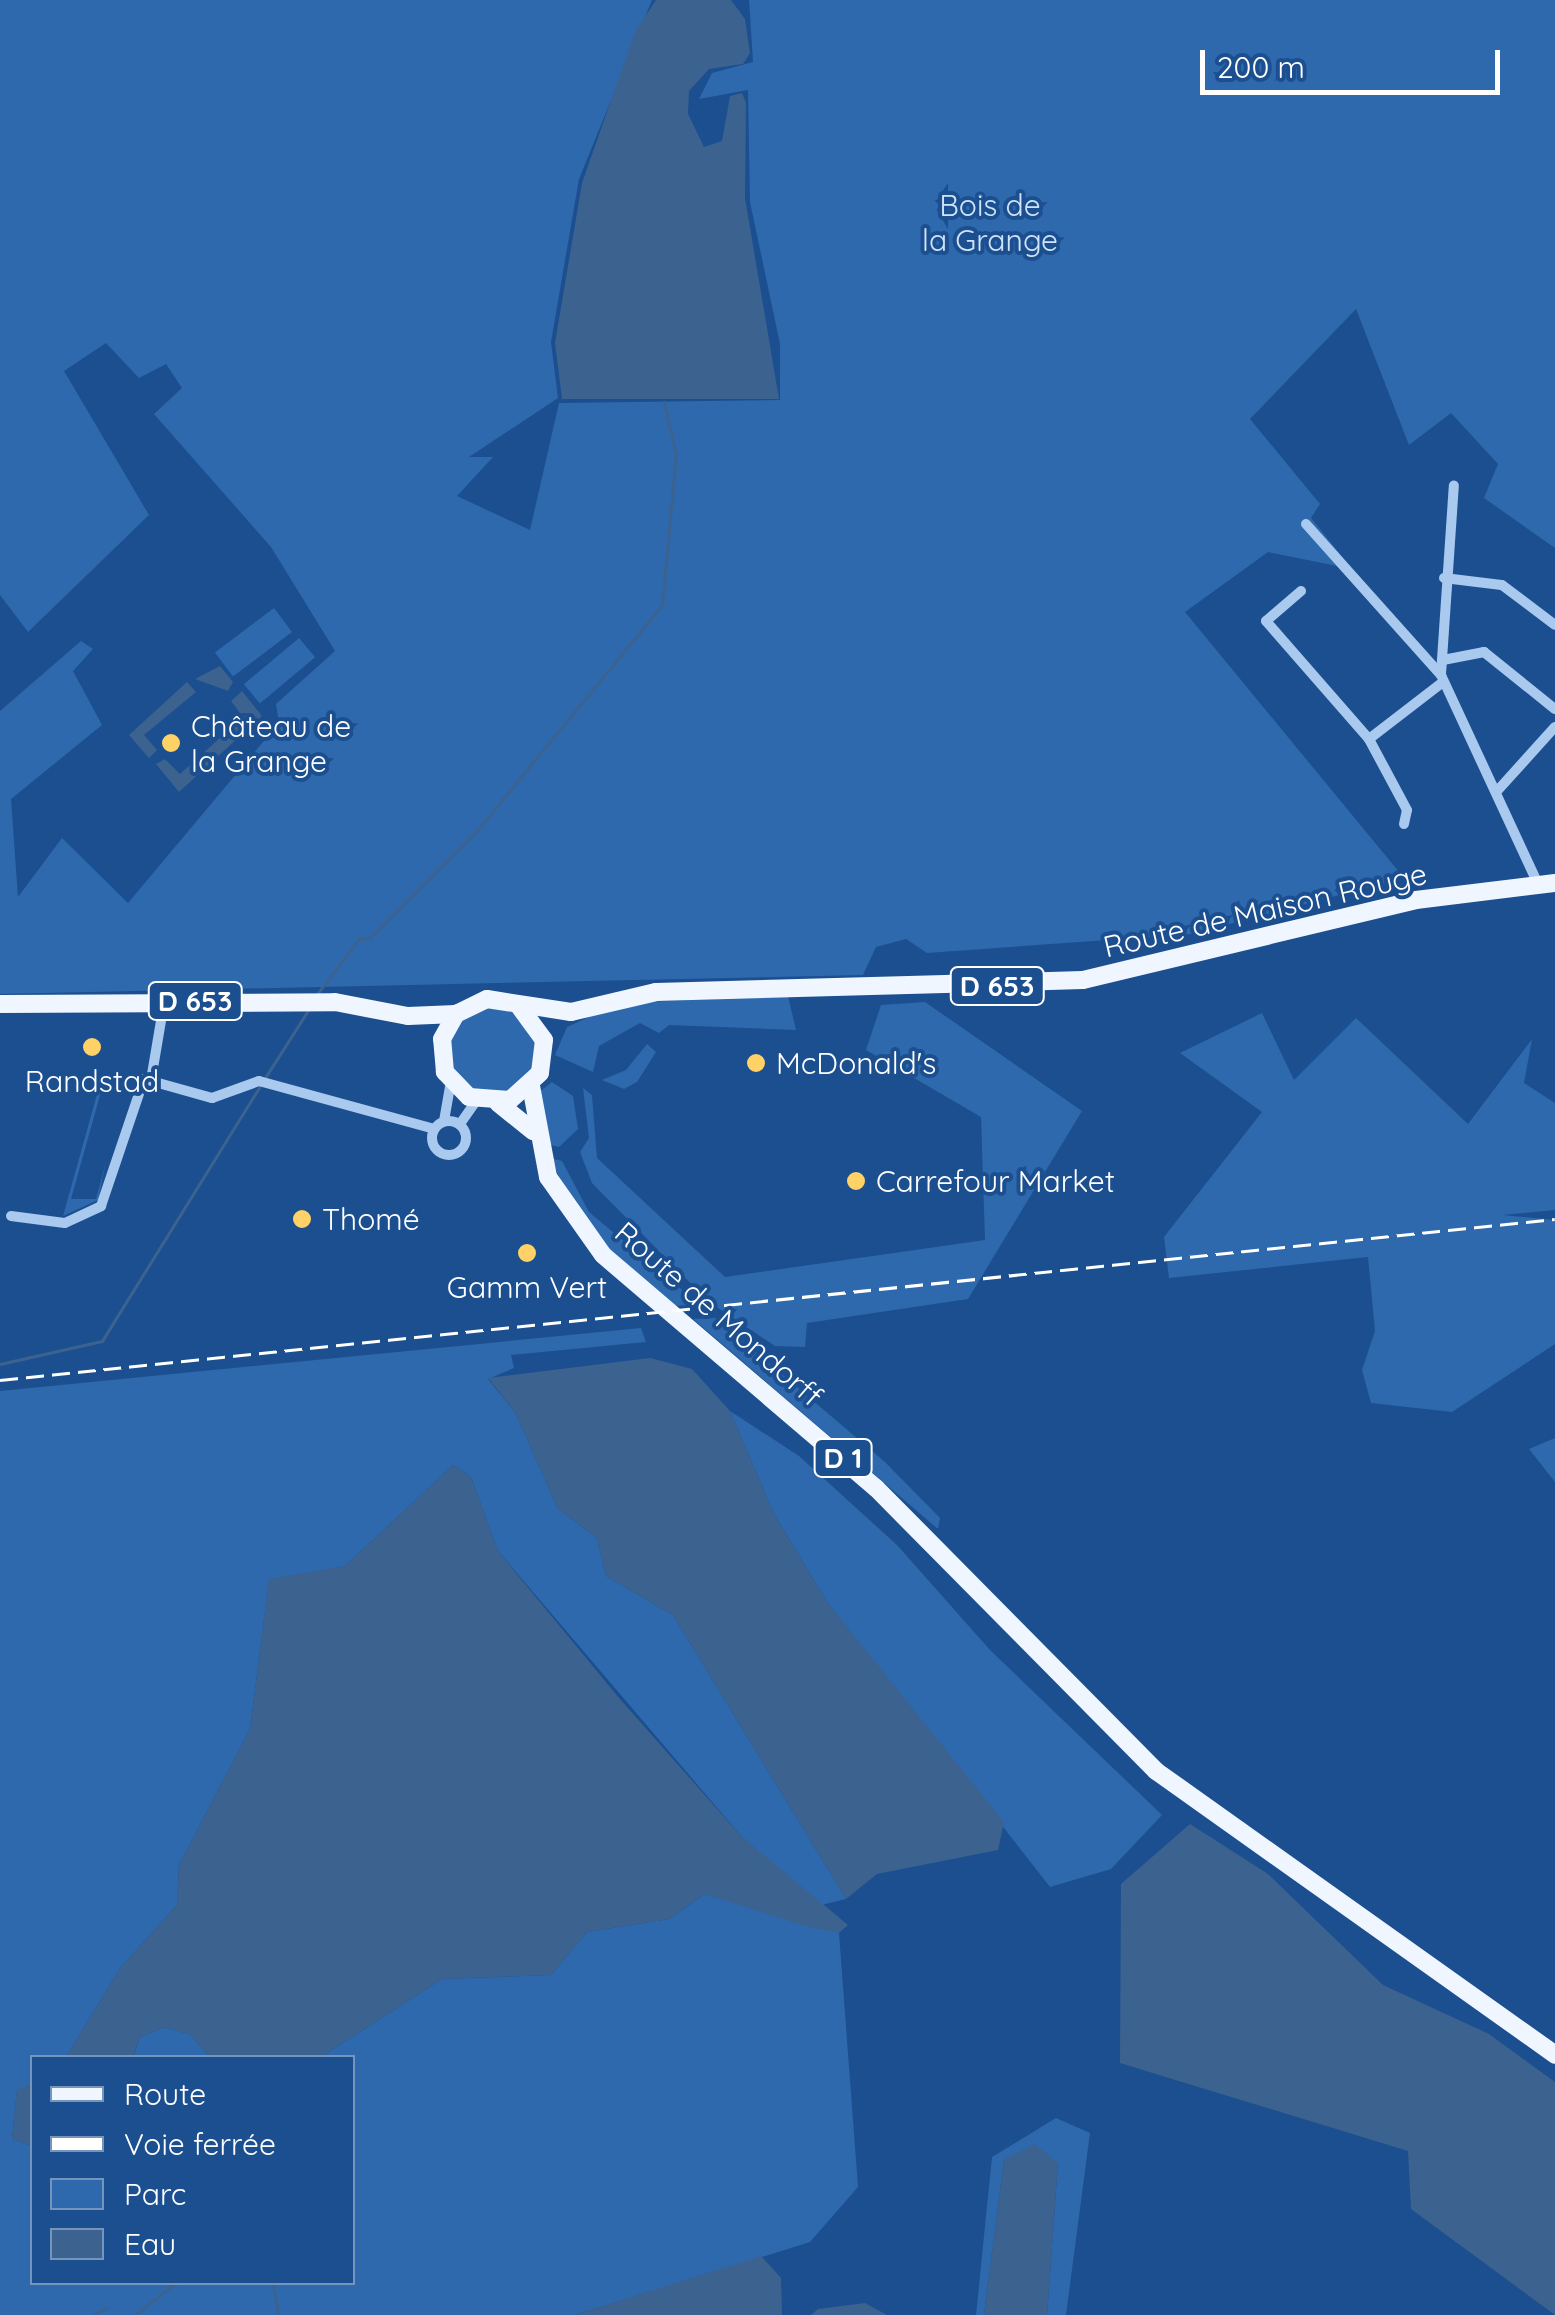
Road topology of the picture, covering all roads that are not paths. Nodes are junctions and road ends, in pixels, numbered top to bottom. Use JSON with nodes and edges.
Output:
{"nodes":[{"id":1,"x":1454,"y":485,"type":"dead end"},
{"id":2,"x":1306,"y":524,"type":"dead end"},
{"id":3,"x":1444,"y":578,"type":"junction"},
{"id":4,"x":1301,"y":591,"type":"dead end"},
{"id":5,"x":1555,"y":625,"type":"edge"},
{"id":6,"x":1442,"y":660,"type":"junction"},
{"id":7,"x":1442,"y":678,"type":"junction"},
{"id":8,"x":1555,"y":709,"type":"edge"},
{"id":9,"x":1555,"y":728,"type":"edge"},
{"id":10,"x":1369,"y":739,"type":"junction"},
{"id":11,"x":1498,"y":790,"type":"junction"},
{"id":12,"x":1404,"y":824,"type":"dead end"},
{"id":13,"x":1546,"y":884,"type":"edge"},
{"id":14,"x":163,"y":1002,"type":"junction"},
{"id":15,"x":0,"y":1004,"type":"edge"},
{"id":16,"x":520,"y":1006,"type":"junction"},
{"id":17,"x":571,"y":1012,"type":"junction"},
{"id":18,"x":456,"y":1014,"type":"junction"},
{"id":19,"x":408,"y":1016,"type":"junction"},
{"id":20,"x":442,"y":1040,"type":"junction"},
{"id":21,"x":544,"y":1040,"type":"junction"},
{"id":22,"x":147,"y":1080,"type":"junction"},
{"id":23,"x":451,"y":1082,"type":"junction"},
{"id":24,"x":530,"y":1086,"type":"junction"},
{"id":25,"x":477,"y":1100,"type":"junction"},
{"id":26,"x":498,"y":1102,"type":"junction"},
{"id":27,"x":460,"y":1124,"type":"junction"},
{"id":28,"x":440,"y":1125,"type":"junction"},
{"id":29,"x":533,"y":1131,"type":"junction"},
{"id":30,"x":11,"y":1216,"type":"dead end"},
{"id":31,"x":1555,"y":2054,"type":"edge"}],
"edges":[{"from":1,"to":3,"type":"street"},
{"from":2,"to":7,"type":"street"},
{"from":3,"to":5,"type":"street"},
{"from":3,"to":6,"type":"street"},
{"from":4,"to":10,"type":"street"},
{"from":6,"to":7,"type":"street"},
{"from":6,"to":8,"type":"street"},
{"from":7,"to":10,"type":"street"},
{"from":7,"to":11,"type":"street"},
{"from":9,"to":11,"type":"street"},
{"from":10,"to":12,"type":"street"},
{"from":11,"to":13,"type":"street"},
{"from":13,"to":17,"type":"main road","name":"Route de Maison Rouge","number":"D 653"},
{"from":14,"to":15,"type":"main road","number":"D 653"},
{"from":14,"to":19,"type":"main road","number":"D 653"},
{"from":14,"to":22,"type":"street"},
{"from":16,"to":17,"type":"main road"},
{"from":16,"to":18,"type":"main road"},
{"from":16,"to":21,"type":"main road"},
{"from":17,"to":21,"type":"main road"},
{"from":18,"to":19,"type":"main road"},
{"from":18,"to":20,"type":"main road"},
{"from":19,"to":20,"type":"main road"},
{"from":20,"to":23,"type":"main road"},
{"from":21,"to":24,"type":"main road"},
{"from":22,"to":28,"type":"street"},
{"from":22,"to":30,"type":"street"},
{"from":23,"to":25,"type":"main road"},
{"from":23,"to":28,"type":"street"},
{"from":24,"to":26,"type":"main road"},
{"from":24,"to":29,"type":"main road","number":"D 1"},
{"from":25,"to":26,"type":"main road"},
{"from":25,"to":27,"type":"street"},
{"from":26,"to":29,"type":"main road","number":"D 1"},
{"from":27,"to":28,"type":"street"},
{"from":27,"to":28,"type":"street"},
{"from":29,"to":31,"type":"main road","name":"Route de Mondorff","number":"D 1"}]}
